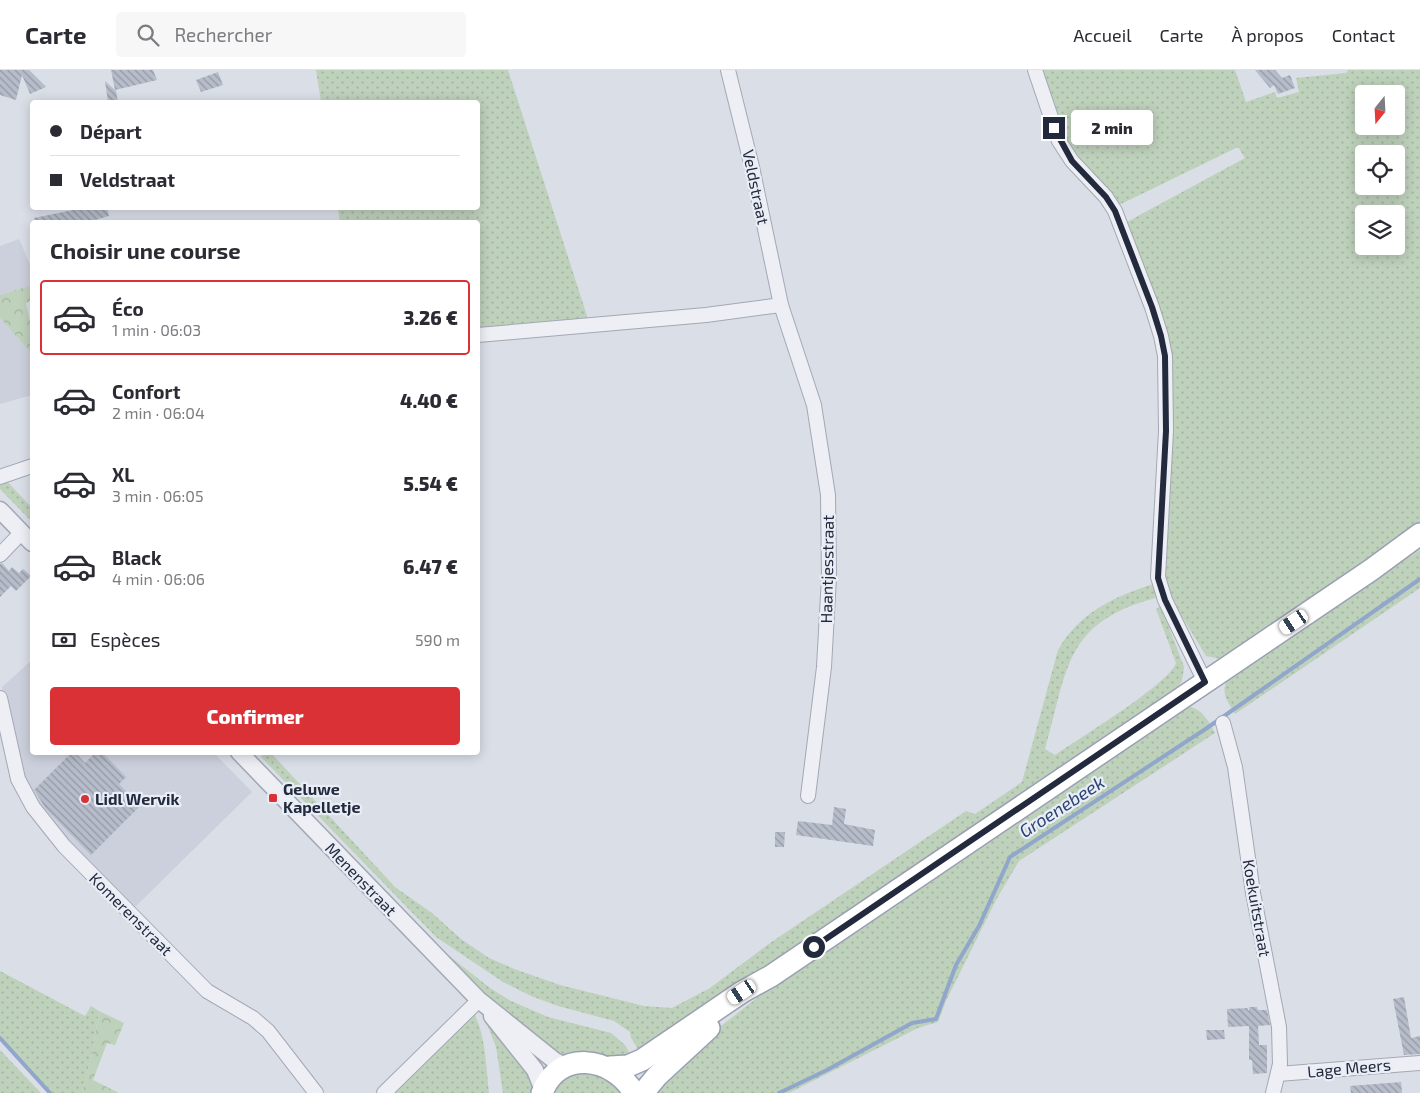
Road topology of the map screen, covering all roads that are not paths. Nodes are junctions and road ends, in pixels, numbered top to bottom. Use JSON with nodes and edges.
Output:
{"nodes":[{"id":1,"x":728,"y":70,"type":"edge"},
{"id":2,"x":1035,"y":70,"type":"edge"},
{"id":3,"x":781,"y":305,"type":"junction"},
{"id":4,"x":480,"y":335,"type":"edge"},
{"id":5,"x":794,"y":345,"type":"joint"},
{"id":6,"x":30,"y":467,"type":"edge"},
{"id":7,"x":0,"y":477,"type":"edge"},
{"id":8,"x":0,"y":510,"type":"edge"},
{"id":9,"x":1420,"y":534,"type":"edge"},
{"id":10,"x":27,"y":537,"type":"edge"},
{"id":11,"x":1420,"y":542,"type":"edge"},
{"id":12,"x":0,"y":555,"type":"edge"},
{"id":13,"x":1371,"y":570,"type":"junction"},
{"id":14,"x":1205,"y":682,"type":"junction"},
{"id":15,"x":0,"y":698,"type":"edge"},
{"id":16,"x":1223,"y":723,"type":"dead end"},
{"id":17,"x":242,"y":755,"type":"edge"},
{"id":18,"x":808,"y":796,"type":"dead end"},
{"id":19,"x":771,"y":976,"type":"junction"},
{"id":20,"x":482,"y":1002,"type":"junction"},
{"id":21,"x":1420,"y":1063,"type":"edge"},
{"id":22,"x":566,"y":1067,"type":"junction"},
{"id":23,"x":610,"y":1067,"type":"junction"},
{"id":24,"x":1278,"y":1074,"type":"junction"},
{"id":25,"x":542,"y":1091,"type":"edge"},
{"id":26,"x":316,"y":1093,"type":"edge"},
{"id":27,"x":384,"y":1093,"type":"edge"},
{"id":28,"x":634,"y":1093,"type":"edge"},
{"id":29,"x":643,"y":1093,"type":"edge"},
{"id":30,"x":1273,"y":1093,"type":"edge"}],
"edges":[{"from":1,"to":3,"type":"street","name":"Veldstraat"},
{"from":2,"to":14,"type":"street"},
{"from":3,"to":4,"type":"street"},
{"from":3,"to":5,"type":"street","name":"Veldstraat"},
{"from":5,"to":18,"type":"street","name":"Haantjesstraat"},
{"from":6,"to":7,"type":"street"},
{"from":8,"to":10,"type":"street"},
{"from":9,"to":13,"type":"main road"},
{"from":10,"to":12,"type":"street"},
{"from":11,"to":13,"type":"main road"},
{"from":13,"to":14,"type":"main road"},
{"from":14,"to":19,"type":"main road"},
{"from":15,"to":26,"type":"street","name":"Komerenstraat"},
{"from":16,"to":24,"type":"street","name":"Koekuitstraat"},
{"from":17,"to":20,"type":"street","name":"Menenstraat"},
{"from":19,"to":23,"type":"main road"},
{"from":19,"to":29,"type":"main road"},
{"from":20,"to":22,"type":"street","name":"Menenstraat"},
{"from":20,"to":25,"type":"street","name":"Menenstraat"},
{"from":20,"to":27,"type":"street"},
{"from":21,"to":24,"type":"street","name":"Lage Meers"},
{"from":22,"to":23,"type":"main road"},
{"from":22,"to":25,"type":"main road"},
{"from":23,"to":28,"type":"main road"},
{"from":24,"to":30,"type":"street","name":"Koekuitstraat"}]}
